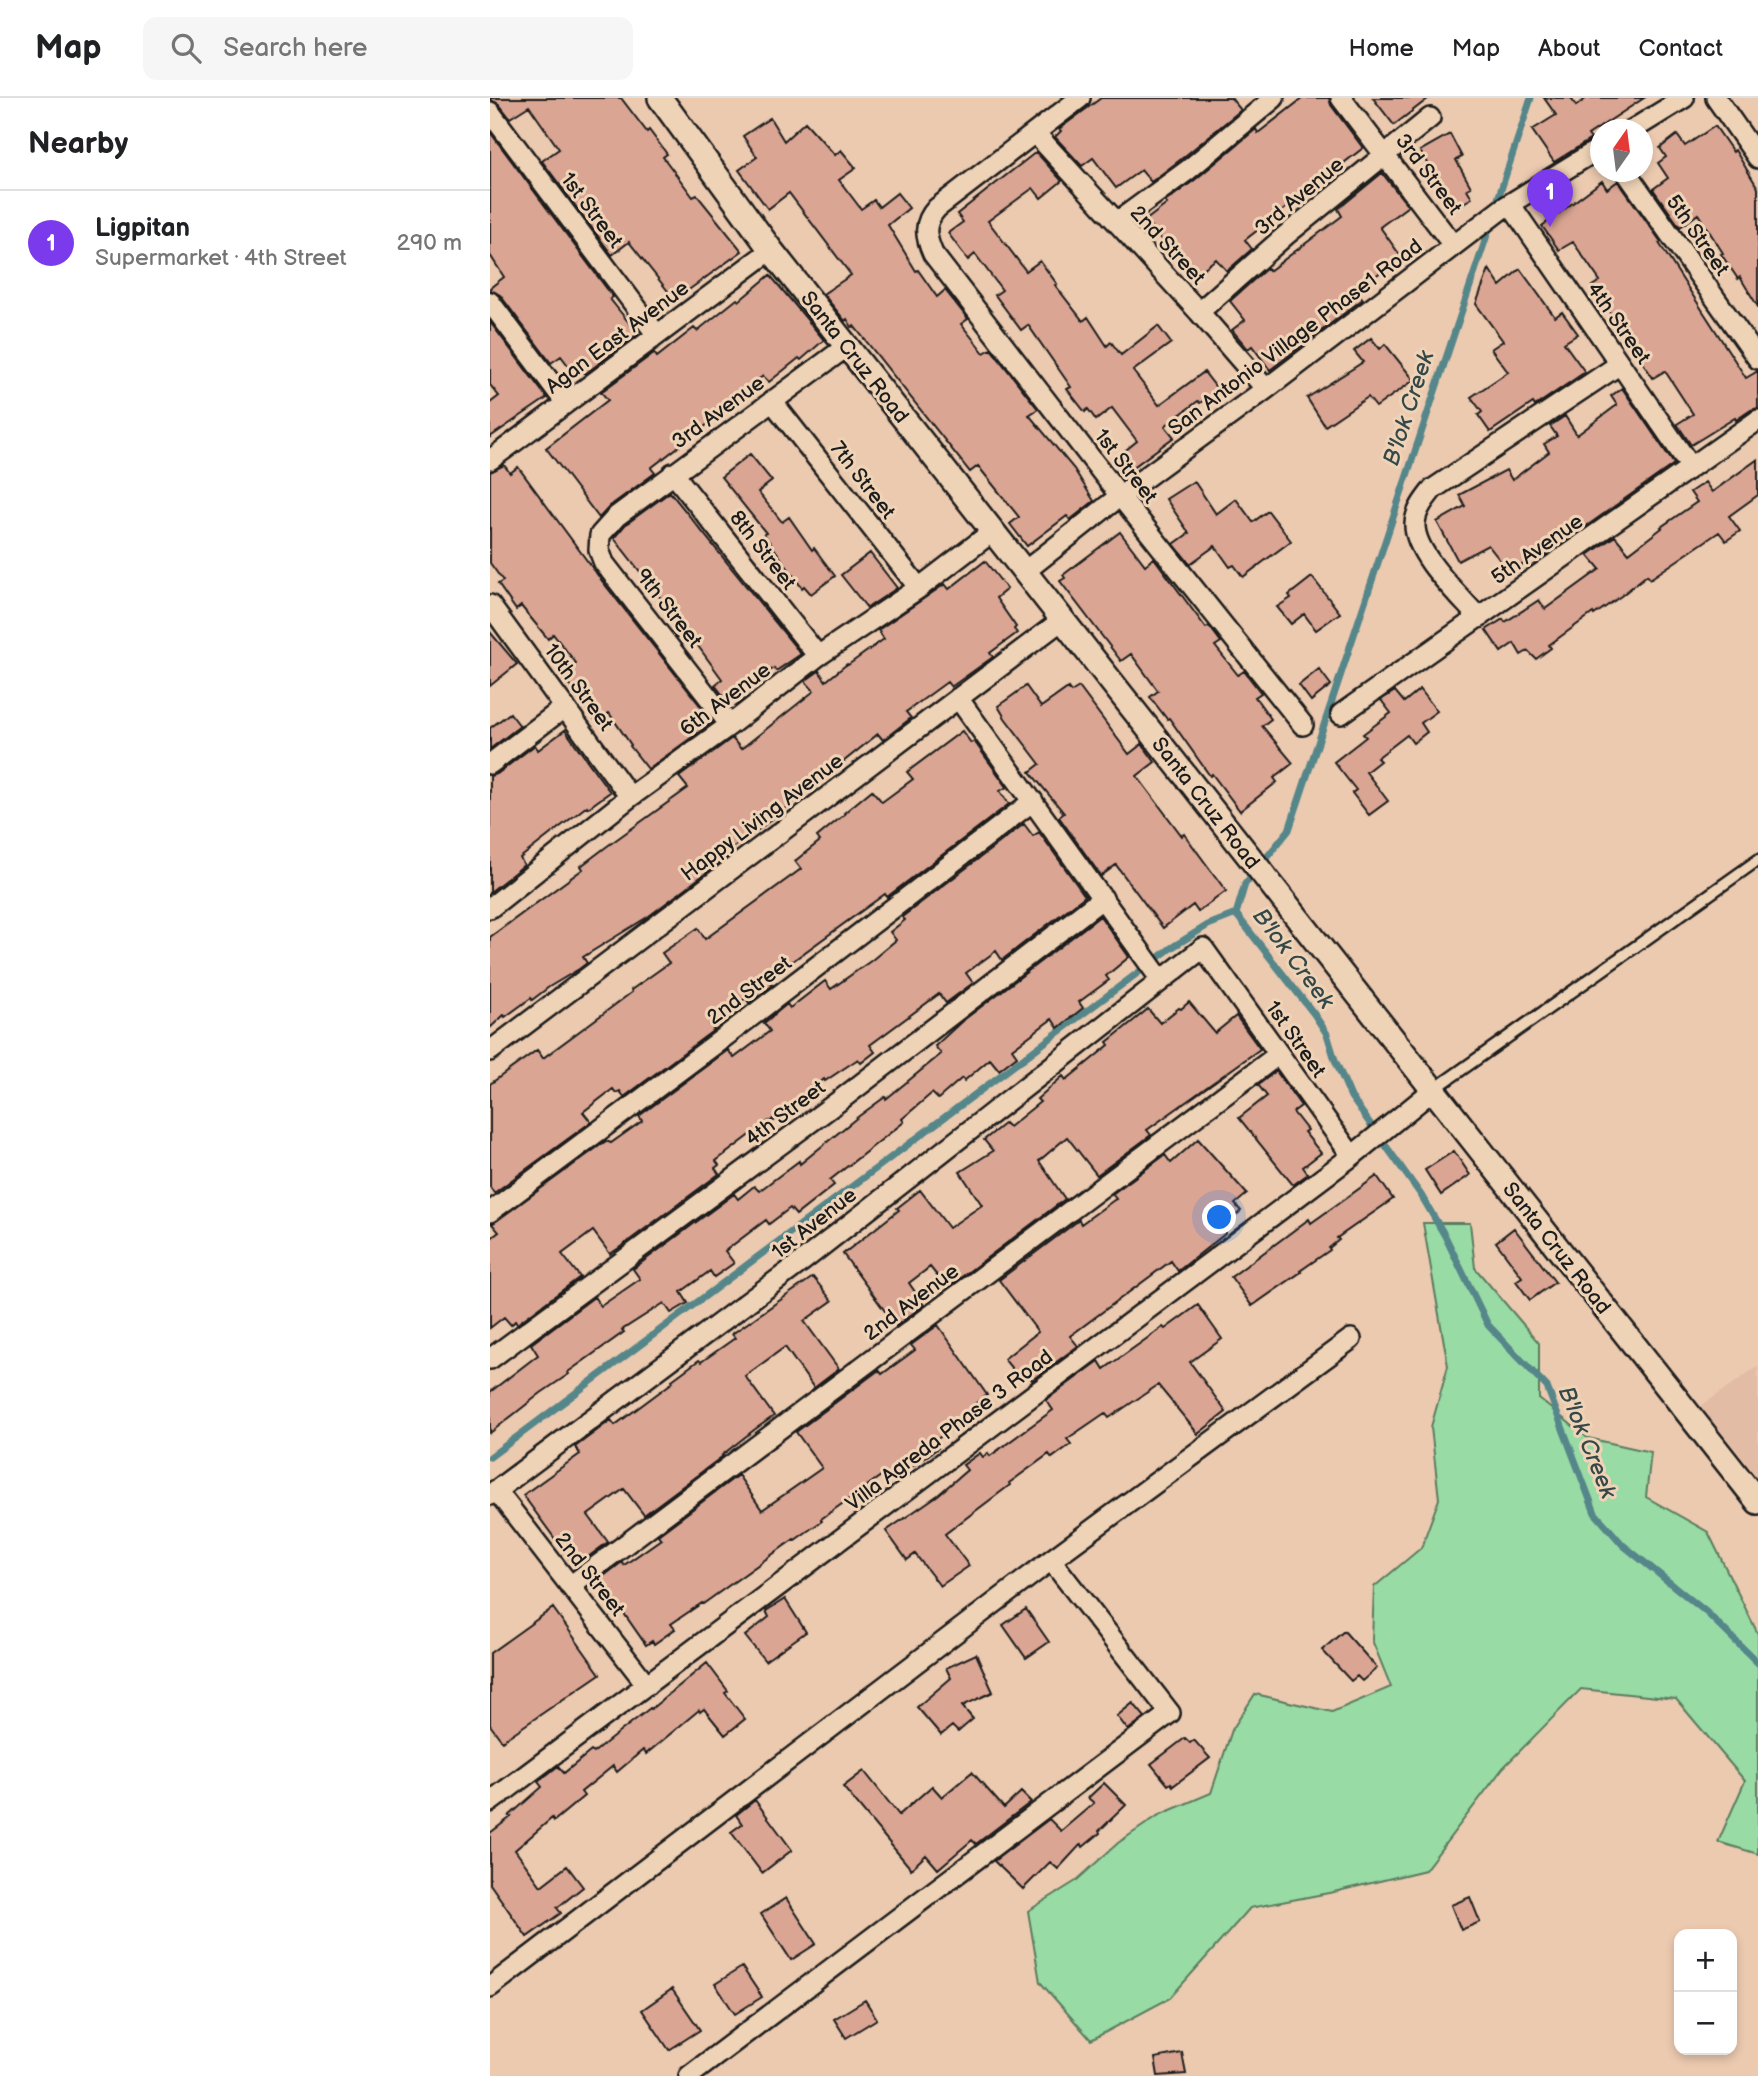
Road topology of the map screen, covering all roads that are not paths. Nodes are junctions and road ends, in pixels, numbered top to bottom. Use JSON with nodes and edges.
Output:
{"nodes":[{"id":1,"x":660,"y":98,"type":"edge"},
{"id":2,"x":1080,"y":98,"type":"edge"},
{"id":3,"x":1274,"y":98,"type":"edge"},
{"id":4,"x":1341,"y":98,"type":"edge"},
{"id":5,"x":1684,"y":98,"type":"edge"},
{"id":6,"x":1716,"y":98,"type":"edge"},
{"id":7,"x":490,"y":112,"type":"edge"},
{"id":8,"x":1430,"y":118,"type":"dead end"},
{"id":9,"x":1650,"y":119,"type":"edge"},
{"id":10,"x":1035,"y":133,"type":"junction"},
{"id":11,"x":1385,"y":153,"type":"junction"},
{"id":12,"x":1590,"y":155,"type":"edge"},
{"id":13,"x":1758,"y":158,"type":"edge"},
{"id":14,"x":1633,"y":182,"type":"edge"},
{"id":15,"x":1506,"y":206,"type":"junction"},
{"id":16,"x":1117,"y":222,"type":"junction"},
{"id":17,"x":1460,"y":240,"type":"junction"},
{"id":18,"x":771,"y":250,"type":"junction"},
{"id":19,"x":490,"y":302,"type":"edge"},
{"id":20,"x":1199,"y":312,"type":"junction"},
{"id":21,"x":657,"y":335,"type":"junction"},
{"id":22,"x":846,"y":347,"type":"junction"},
{"id":23,"x":1758,"y":359,"type":"edge"},
{"id":24,"x":1620,"y":364,"type":"junction"},
{"id":25,"x":1266,"y":389,"type":"junction"},
{"id":26,"x":772,"y":401,"type":"junction"},
{"id":27,"x":566,"y":403,"type":"junction"},
{"id":28,"x":1758,"y":420,"type":"edge"},
{"id":29,"x":490,"y":460,"type":"edge"},
{"id":30,"x":1691,"y":467,"type":"junction"},
{"id":31,"x":673,"y":472,"type":"junction"},
{"id":32,"x":1120,"y":496,"type":"junction"},
{"id":33,"x":617,"y":516,"type":"joint"},
{"id":34,"x":992,"y":532,"type":"junction"},
{"id":35,"x":1024,"y":572,"type":"junction"},
{"id":36,"x":919,"y":587,"type":"junction"},
{"id":37,"x":492,"y":611,"type":"edge"},
{"id":38,"x":1479,"y":618,"type":"junction"},
{"id":39,"x":1062,"y":620,"type":"junction"},
{"id":40,"x":818,"y":656,"type":"junction"},
{"id":41,"x":958,"y":698,"type":"junction"},
{"id":42,"x":565,"y":707,"type":"junction"},
{"id":43,"x":1341,"y":714,"type":"dead end"},
{"id":44,"x":730,"y":725,"type":"junction"},
{"id":45,"x":1303,"y":725,"type":"dead end"},
{"id":46,"x":490,"y":764,"type":"edge"},
{"id":47,"x":631,"y":797,"type":"junction"},
{"id":48,"x":1033,"y":801,"type":"junction"},
{"id":49,"x":1758,"y":860,"type":"edge"},
{"id":50,"x":1103,"y":898,"type":"junction"},
{"id":51,"x":490,"y":908,"type":"edge"},
{"id":52,"x":1203,"y":948,"type":"joint"},
{"id":53,"x":1157,"y":974,"type":"junction"},
{"id":54,"x":490,"y":1051,"type":"edge"},
{"id":55,"x":1279,"y":1054,"type":"junction"},
{"id":56,"x":1432,"y":1091,"type":"junction"},
{"id":57,"x":1352,"y":1156,"type":"junction"},
{"id":58,"x":490,"y":1212,"type":"edge"},
{"id":59,"x":1351,"y":1339,"type":"dead end"},
{"id":60,"x":490,"y":1359,"type":"edge"},
{"id":61,"x":493,"y":1493,"type":"edge"},
{"id":62,"x":1758,"y":1502,"type":"edge"},
{"id":63,"x":1051,"y":1560,"type":"junction"},
{"id":64,"x":570,"y":1586,"type":"junction"},
{"id":65,"x":647,"y":1685,"type":"junction"},
{"id":66,"x":490,"y":1802,"type":"edge"},
{"id":67,"x":490,"y":1987,"type":"edge"},
{"id":68,"x":689,"y":2076,"type":"edge"}],
"edges":[{"from":1,"to":18,"type":"street","name":"Santa Cruz Road"},
{"from":2,"to":10,"type":"street"},
{"from":3,"to":16,"type":"street"},
{"from":4,"to":11,"type":"street","name":"3rd Street"},
{"from":5,"to":9,"type":"street"},
{"from":6,"to":13,"type":"street"},
{"from":7,"to":21,"type":"street","name":"1st Street"},
{"from":8,"to":11,"type":"street","name":"3rd Avenue"},
{"from":10,"to":16,"type":"street","name":"2nd Street"},
{"from":10,"to":32,"type":"street","name":"1st Street"},
{"from":11,"to":17,"type":"street","name":"3rd Street"},
{"from":11,"to":20,"type":"street","name":"3rd Avenue"},
{"from":12,"to":15,"type":"street","name":"San Antonio Village Phase1 Road"},
{"from":14,"to":23,"type":"street","name":"5th Street"},
{"from":15,"to":17,"type":"street","name":"San Antonio Village Phase1 Road"},
{"from":15,"to":24,"type":"street","name":"4th Street"},
{"from":16,"to":20,"type":"street","name":"2nd Street"},
{"from":17,"to":25,"type":"street","name":"San Antonio Village Phase1 Road"},
{"from":18,"to":21,"type":"street","name":"Agan East Avenue"},
{"from":18,"to":22,"type":"street","name":"Santa Cruz Road"},
{"from":19,"to":27,"type":"street"},
{"from":20,"to":25,"type":"street","name":"2nd Street"},
{"from":21,"to":27,"type":"street","name":"Agan East Avenue"},
{"from":22,"to":26,"type":"street","name":"3rd Avenue"},
{"from":22,"to":34,"type":"street","name":"Santa Cruz Road"},
{"from":24,"to":30,"type":"street","name":"4th Street"},
{"from":24,"to":38,"type":"street"},
{"from":25,"to":32,"type":"street","name":"San Antonio Village Phase1 Road"},
{"from":26,"to":31,"type":"street","name":"3rd Avenue"},
{"from":26,"to":36,"type":"street","name":"7th Street"},
{"from":27,"to":29,"type":"street","name":"Agan East Avenue"},
{"from":28,"to":30,"type":"street","name":"5th Avenue"},
{"from":30,"to":38,"type":"street","name":"5th Avenue"},
{"from":31,"to":33,"type":"street","name":"3rd Avenue"},
{"from":31,"to":40,"type":"street","name":"8th Street"},
{"from":32,"to":35,"type":"street","name":"San Antonio Village Phase1 Road"},
{"from":32,"to":45,"type":"street","name":"1st Street"},
{"from":33,"to":44,"type":"street","name":"9th Street"},
{"from":34,"to":35,"type":"street","name":"Santa Cruz Road"},
{"from":34,"to":36,"type":"street","name":"6th Avenue"},
{"from":35,"to":39,"type":"street","name":"Santa Cruz Road"},
{"from":36,"to":40,"type":"street","name":"6th Avenue"},
{"from":37,"to":42,"type":"street","name":"10th Street"},
{"from":38,"to":43,"type":"street","name":"5th Avenue"},
{"from":39,"to":41,"type":"street","name":"Happy Living Avenue"},
{"from":39,"to":56,"type":"street","name":"Santa Cruz Road"},
{"from":40,"to":44,"type":"street","name":"6th Avenue"},
{"from":41,"to":48,"type":"street"},
{"from":41,"to":54,"type":"street","name":"Happy Living Avenue"},
{"from":42,"to":46,"type":"street"},
{"from":42,"to":47,"type":"street","name":"10th Street"},
{"from":44,"to":47,"type":"street","name":"6th Avenue"},
{"from":47,"to":51,"type":"street","name":"6th Avenue"},
{"from":48,"to":50,"type":"street"},
{"from":48,"to":58,"type":"street","name":"2nd Street"},
{"from":49,"to":56,"type":"lane"},
{"from":50,"to":53,"type":"street"},
{"from":50,"to":60,"type":"street","name":"4th Street"},
{"from":52,"to":53,"type":"street","name":"1st Avenue"},
{"from":52,"to":55,"type":"street","name":"1st Street"},
{"from":53,"to":61,"type":"street","name":"1st Avenue"},
{"from":55,"to":57,"type":"street","name":"1st Street"},
{"from":55,"to":64,"type":"street","name":"2nd Avenue"},
{"from":56,"to":57,"type":"street","name":"Villa Agreda Phase 3 Road"},
{"from":56,"to":62,"type":"street","name":"Santa Cruz Road"},
{"from":57,"to":65,"type":"street","name":"Villa Agreda Phase 3 Road"},
{"from":59,"to":63,"type":"street"},
{"from":61,"to":64,"type":"street","name":"2nd Street"},
{"from":63,"to":67,"type":"street"},
{"from":63,"to":68,"type":"street"},
{"from":64,"to":65,"type":"street","name":"2nd Street"},
{"from":65,"to":66,"type":"street","name":"Villa Agreda Phase 3 Road"}]}
